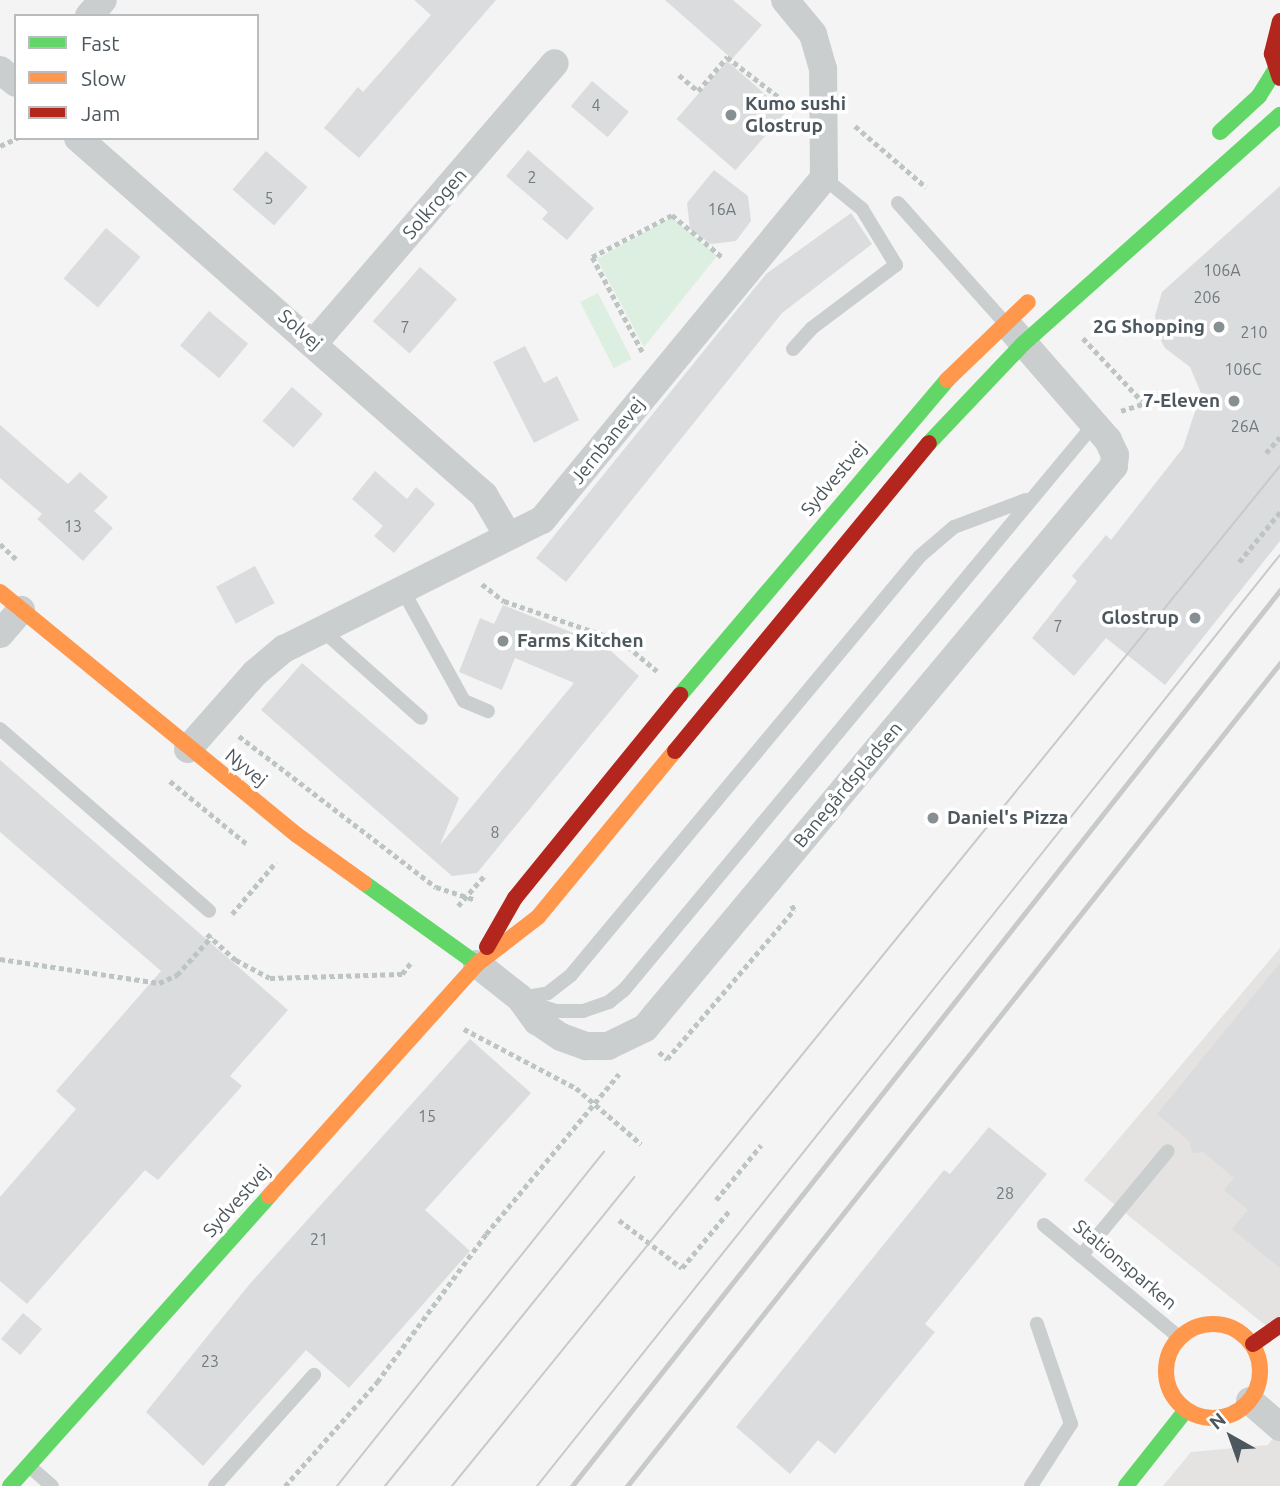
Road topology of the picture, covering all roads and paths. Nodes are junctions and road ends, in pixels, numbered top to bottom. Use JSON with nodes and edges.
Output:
{"nodes":[{"id":1,"x":103,"y":0,"type":"edge"},
{"id":2,"x":785,"y":0,"type":"edge"},
{"id":3,"x":91,"y":14,"type":"edge"},
{"id":4,"x":1280,"y":21,"type":"edge"},
{"id":5,"x":555,"y":63,"type":"dead end"},
{"id":6,"x":0,"y":70,"type":"edge"},
{"id":7,"x":1278,"y":74,"type":"edge"},
{"id":8,"x":679,"y":75,"type":"dead end"},
{"id":9,"x":14,"y":81,"type":"edge"},
{"id":10,"x":1280,"y":115,"type":"edge"},
{"id":11,"x":825,"y":123,"type":"junction"},
{"id":12,"x":80,"y":140,"type":"edge"},
{"id":13,"x":1210,"y":141,"type":"dead end"},
{"id":14,"x":824,"y":178,"type":"junction"},
{"id":15,"x":926,"y":187,"type":"dead end"},
{"id":16,"x":898,"y":203,"type":"dead end"},
{"id":17,"x":744,"y":275,"type":"junction"},
{"id":18,"x":1040,"y":292,"type":"dead end"},
{"id":19,"x":1058,"y":312,"type":"junction"},
{"id":20,"x":1015,"y":333,"type":"junction"},
{"id":21,"x":314,"y":343,"type":"junction"},
{"id":22,"x":793,"y":349,"type":"dead end"},
{"id":23,"x":656,"y":381,"type":"junction"},
{"id":24,"x":1174,"y":394,"type":"dead end"},
{"id":25,"x":1142,"y":401,"type":"junction"},
{"id":26,"x":1095,"y":423,"type":"junction"},
{"id":27,"x":1280,"y":437,"type":"edge"},
{"id":28,"x":1266,"y":453,"type":"dead end"},
{"id":29,"x":1032,"y":496,"type":"junction"},
{"id":30,"x":1280,"y":512,"type":"edge"},
{"id":31,"x":507,"y":534,"type":"junction"},
{"id":32,"x":467,"y":554,"type":"junction"},
{"id":33,"x":1239,"y":562,"type":"dead end"},
{"id":34,"x":401,"y":587,"type":"junction"},
{"id":35,"x":10,"y":601,"type":"edge"},
{"id":36,"x":319,"y":628,"type":"junction"},
{"id":37,"x":0,"y":634,"type":"edge"},
{"id":38,"x":681,"y":692,"type":"junction"},
{"id":39,"x":488,"y":711,"type":"dead end"},
{"id":40,"x":421,"y":718,"type":"dead end"},
{"id":41,"x":0,"y":729,"type":"edge"},
{"id":42,"x":188,"y":749,"type":"junction"},
{"id":43,"x":296,"y":835,"type":"junction"},
{"id":44,"x":773,"y":875,"type":"junction"},
{"id":45,"x":515,"y":898,"type":"junction"},
{"id":46,"x":209,"y":911,"type":"joint"},
{"id":47,"x":229,"y":917,"type":"dead end"},
{"id":48,"x":220,"y":927,"type":"dead end"},
{"id":49,"x":436,"y":933,"type":"junction"},
{"id":50,"x":211,"y":938,"type":"junction"},
{"id":51,"x":0,"y":959,"type":"edge"},
{"id":52,"x":477,"y":964,"type":"junction"},
{"id":53,"x":401,"y":974,"type":"junction"},
{"id":54,"x":520,"y":998,"type":"junction"},
{"id":55,"x":439,"y":1007,"type":"junction"},
{"id":56,"x":667,"y":1059,"type":"dead end"},
{"id":57,"x":595,"y":1102,"type":"junction"},
{"id":58,"x":641,"y":1144,"type":"dead end"},
{"id":59,"x":761,"y":1145,"type":"dead end"},
{"id":60,"x":1168,"y":1151,"type":"dead end"},
{"id":61,"x":716,"y":1200,"type":"dead end"},
{"id":62,"x":729,"y":1210,"type":"dead end"},
{"id":63,"x":619,"y":1220,"type":"dead end"},
{"id":64,"x":1044,"y":1225,"type":"dead end"},
{"id":65,"x":1081,"y":1256,"type":"junction"},
{"id":66,"x":1037,"y":1324,"type":"dead end"},
{"id":67,"x":1280,"y":1325,"type":"edge"},
{"id":68,"x":1179,"y":1337,"type":"junction"},
{"id":69,"x":1253,"y":1344,"type":"junction"},
{"id":70,"x":314,"y":1375,"type":"dead end"},
{"id":71,"x":1250,"y":1401,"type":"junction"},
{"id":72,"x":1186,"y":1410,"type":"junction"},
{"id":73,"x":1280,"y":1427,"type":"edge"},
{"id":74,"x":29,"y":1466,"type":"junction"},
{"id":75,"x":10,"y":1486,"type":"edge"},
{"id":76,"x":52,"y":1486,"type":"edge"},
{"id":77,"x":215,"y":1486,"type":"edge"},
{"id":78,"x":285,"y":1486,"type":"edge"},
{"id":79,"x":1031,"y":1486,"type":"edge"},
{"id":80,"x":1126,"y":1486,"type":"edge"}],
"edges":[{"from":1,"to":3,"type":"street"},
{"from":2,"to":11,"type":"street"},
{"from":4,"to":7,"type":"street"},
{"from":5,"to":21,"type":"street","name":"Solkrogen"},
{"from":6,"to":9,"type":"street"},
{"from":7,"to":13,"type":"street"},
{"from":8,"to":11,"type":"path"},
{"from":10,"to":19,"type":"street","name":"Sydvestvej"},
{"from":11,"to":14,"type":"street"},
{"from":11,"to":15,"type":"path"},
{"from":12,"to":21,"type":"street","name":"Solvej"},
{"from":14,"to":17,"type":"street","name":"Jernbanevej"},
{"from":14,"to":22,"type":"lane"},
{"from":16,"to":20,"type":"lane"},
{"from":17,"to":23,"type":"street","name":"Jernbanevej"},
{"from":17,"to":23,"type":"path"},
{"from":18,"to":20,"type":"street","name":"Sydvestvej"},
{"from":19,"to":20,"type":"street","name":"Sydvestvej"},
{"from":19,"to":25,"type":"path"},
{"from":20,"to":26,"type":"street","name":"Banegårdspladsen"},
{"from":20,"to":38,"type":"street","name":"Sydvestvej"},
{"from":20,"to":52,"type":"street","name":"Sydvestvej"},
{"from":21,"to":31,"type":"street","name":"Solvej"},
{"from":23,"to":31,"type":"street","name":"Jernbanevej"},
{"from":24,"to":25,"type":"path"},
{"from":25,"to":26,"type":"path"},
{"from":26,"to":29,"type":"lane","name":"Banegårdspladsen"},
{"from":26,"to":44,"type":"street","name":"Banegårdspladsen"},
{"from":27,"to":28,"type":"path"},
{"from":29,"to":54,"type":"lane","name":"Banegårdspladsen"},
{"from":29,"to":54,"type":"lane","name":"Banegårdspladsen"},
{"from":30,"to":33,"type":"path"},
{"from":31,"to":32,"type":"street","name":"Jernbanevej"},
{"from":32,"to":34,"type":"street","name":"Jernbanevej"},
{"from":32,"to":38,"type":"path"},
{"from":34,"to":36,"type":"street","name":"Jernbanevej"},
{"from":34,"to":39,"type":"lane"},
{"from":35,"to":37,"type":"street"},
{"from":35,"to":42,"type":"street","name":"Nyvej"},
{"from":36,"to":40,"type":"lane"},
{"from":36,"to":42,"type":"street","name":"Jernbanevej"},
{"from":38,"to":45,"type":"street","name":"Sydvestvej"},
{"from":41,"to":46,"type":"lane"},
{"from":42,"to":43,"type":"street","name":"Nyvej"},
{"from":43,"to":47,"type":"path"},
{"from":43,"to":49,"type":"street","name":"Nyvej"},
{"from":44,"to":54,"type":"street","name":"Banegårdspladsen"},
{"from":44,"to":56,"type":"path"},
{"from":45,"to":49,"type":"path"},
{"from":45,"to":52,"type":"street","name":"Sydvestvej"},
{"from":46,"to":50,"type":"path"},
{"from":48,"to":50,"type":"path"},
{"from":49,"to":52,"type":"street","name":"Nyvej"},
{"from":49,"to":53,"type":"path"},
{"from":50,"to":51,"type":"path"},
{"from":50,"to":53,"type":"path"},
{"from":52,"to":54,"type":"street","name":"Banegårdspladsen"},
{"from":52,"to":55,"type":"street","name":"Sydvestvej"},
{"from":53,"to":55,"type":"path"},
{"from":55,"to":57,"type":"path"},
{"from":55,"to":74,"type":"street","name":"Sydvestvej"},
{"from":57,"to":58,"type":"path"},
{"from":57,"to":78,"type":"path"},
{"from":59,"to":61,"type":"path"},
{"from":60,"to":65,"type":"lane"},
{"from":62,"to":63,"type":"path"},
{"from":64,"to":65,"type":"lane","name":"Stationsparken"},
{"from":65,"to":68,"type":"lane","name":"Stationsparken"},
{"from":66,"to":79,"type":"lane"},
{"from":67,"to":69,"type":"street"},
{"from":68,"to":69,"type":"street"},
{"from":68,"to":72,"type":"street"},
{"from":69,"to":71,"type":"street"},
{"from":70,"to":77,"type":"lane"},
{"from":71,"to":72,"type":"street"},
{"from":71,"to":73,"type":"street"},
{"from":72,"to":80,"type":"street"},
{"from":74,"to":75,"type":"street","name":"Sydvestvej"},
{"from":74,"to":76,"type":"lane"}]}
